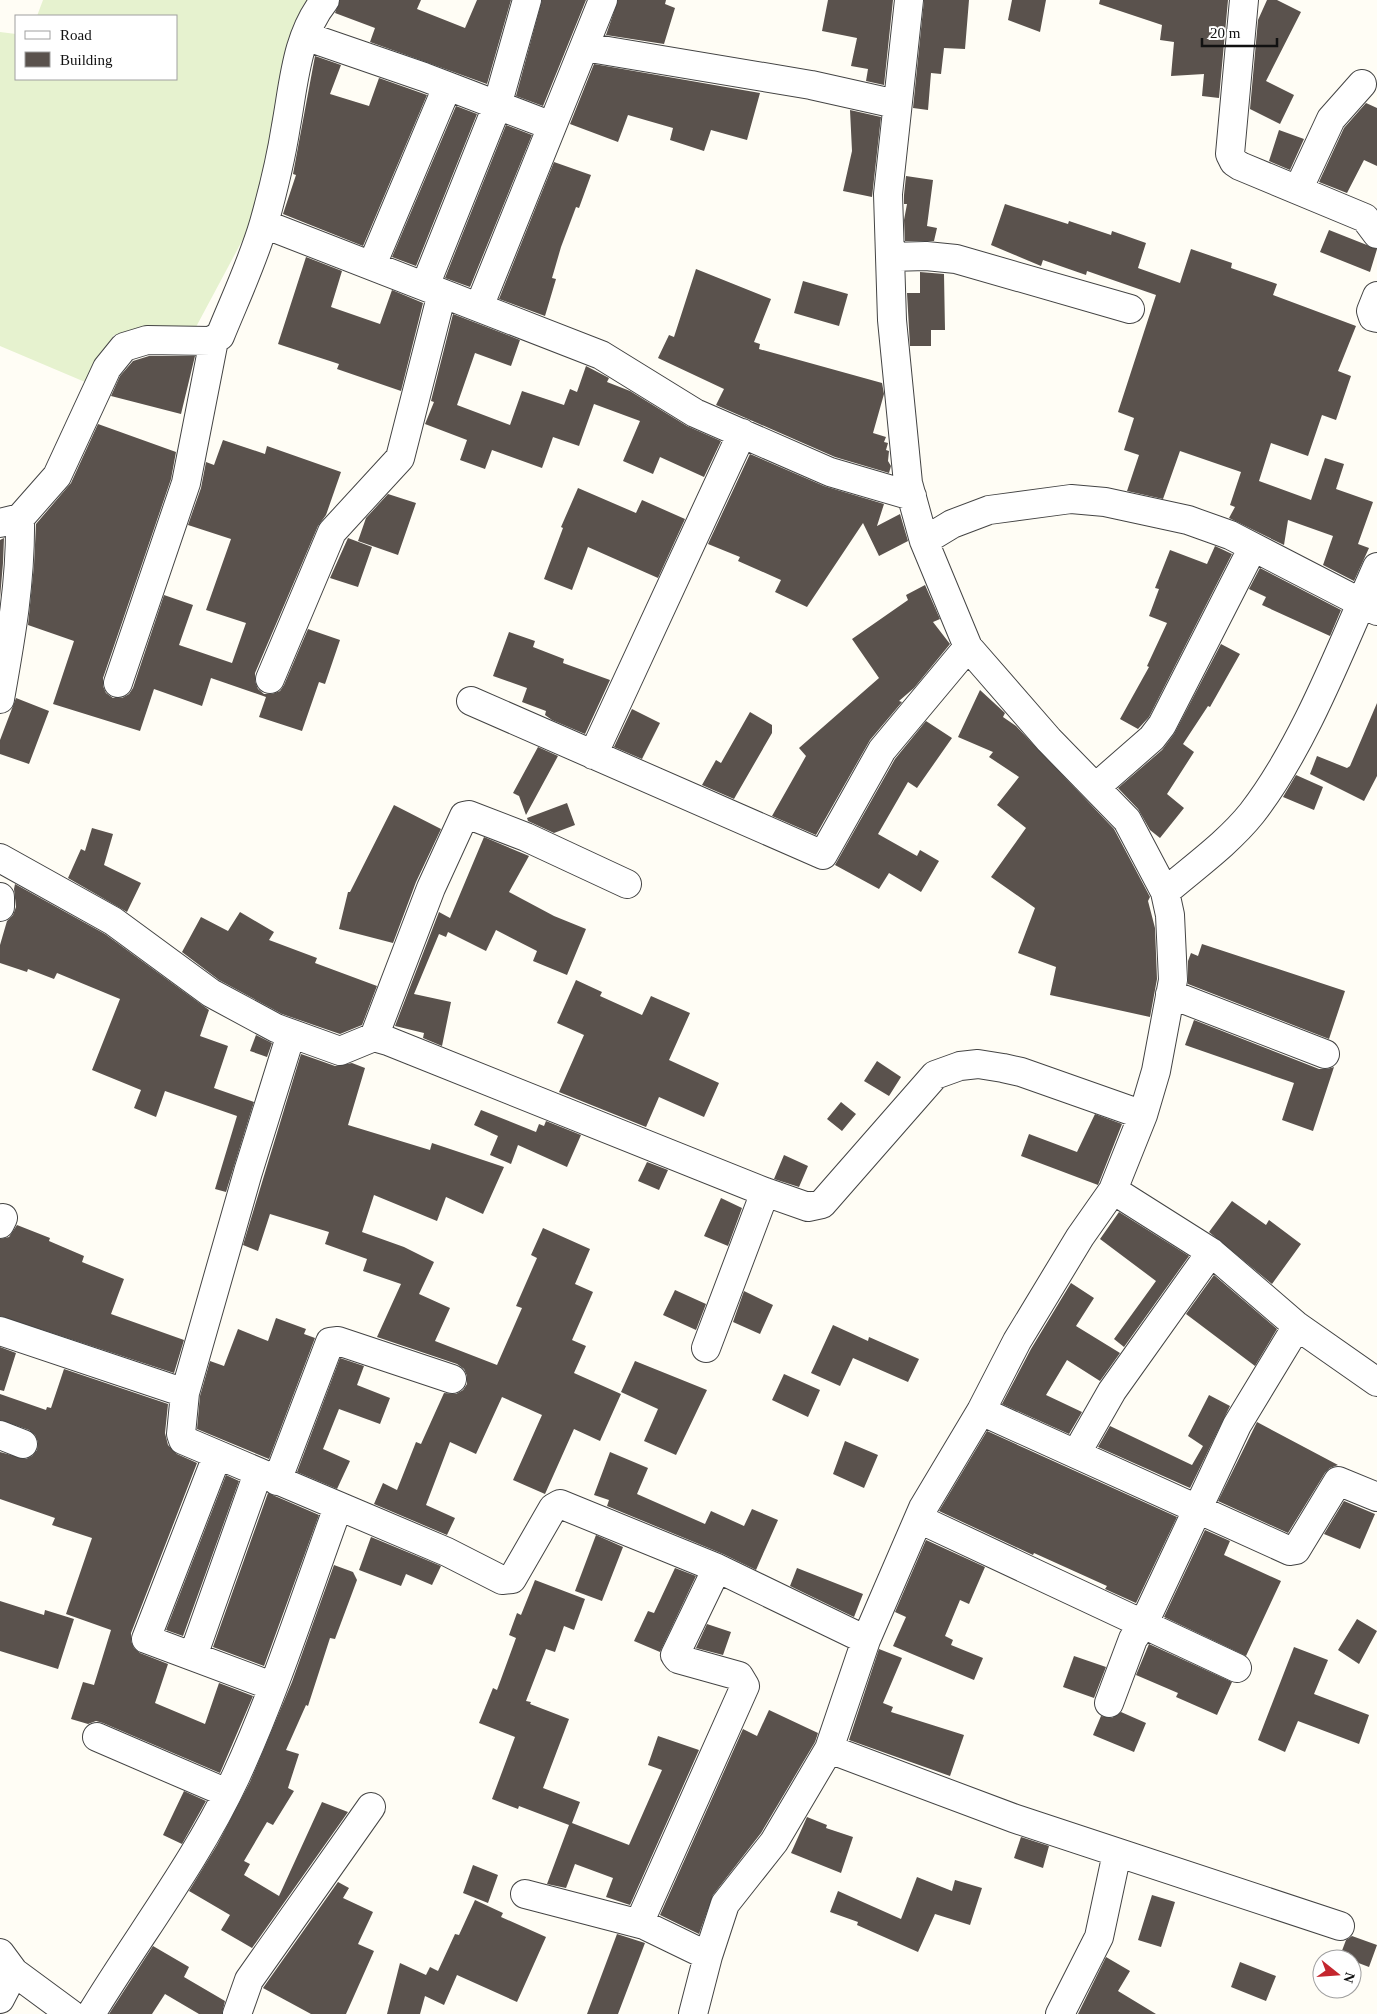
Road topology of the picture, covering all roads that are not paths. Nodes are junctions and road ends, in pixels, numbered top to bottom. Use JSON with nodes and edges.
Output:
{"nodes":[{"id":1,"x":325,"y":0,"type":"edge"},
{"id":2,"x":527,"y":0,"type":"edge"},
{"id":3,"x":603,"y":0,"type":"edge"},
{"id":4,"x":909,"y":0,"type":"edge"},
{"id":5,"x":1244,"y":0,"type":"edge"},
{"id":6,"x":305,"y":36,"type":"junction"},
{"id":7,"x":584,"y":47,"type":"junction"},
{"id":8,"x":1362,"y":84,"type":"dead end"},
{"id":9,"x":446,"y":87,"type":"junction"},
{"id":10,"x":896,"y":104,"type":"junction"},
{"id":11,"x":497,"y":106,"type":"junction"},
{"id":12,"x":552,"y":126,"type":"junction"},
{"id":13,"x":1298,"y":190,"type":"junction"},
{"id":14,"x":264,"y":224,"type":"junction"},
{"id":15,"x":1377,"y":234,"type":"edge"},
{"id":16,"x":890,"y":257,"type":"junction"},
{"id":17,"x":372,"y":266,"type":"junction"},
{"id":18,"x":434,"y":290,"type":"junction"},
{"id":19,"x":1377,"y":296,"type":"edge"},
{"id":20,"x":479,"y":308,"type":"junction"},
{"id":21,"x":1130,"y":309,"type":"dead end"},
{"id":22,"x":1377,"y":318,"type":"edge"},
{"id":23,"x":214,"y":340,"type":"junction"},
{"id":24,"x":742,"y":432,"type":"junction"},
{"id":25,"x":912,"y":496,"type":"junction"},
{"id":26,"x":10,"y":520,"type":"edge"},
{"id":27,"x":924,"y":540,"type":"junction"},
{"id":28,"x":1252,"y":547,"type":"junction"},
{"id":29,"x":1377,"y":567,"type":"edge"},
{"id":30,"x":1369,"y":607,"type":"edge"},
{"id":31,"x":968,"y":647,"type":"junction"},
{"id":32,"x":270,"y":679,"type":"dead end"},
{"id":33,"x":118,"y":682,"type":"dead end"},
{"id":34,"x":0,"y":699,"type":"edge"},
{"id":35,"x":471,"y":701,"type":"dead end"},
{"id":36,"x":593,"y":755,"type":"junction"},
{"id":37,"x":1096,"y":787,"type":"junction"},
{"id":38,"x":0,"y":858,"type":"edge"},
{"id":39,"x":627,"y":884,"type":"dead end"},
{"id":40,"x":1165,"y":892,"type":"junction"},
{"id":41,"x":0,"y":897,"type":"edge"},
{"id":42,"x":0,"y":907,"type":"edge"},
{"id":43,"x":1170,"y":994,"type":"junction"},
{"id":44,"x":291,"y":1034,"type":"junction"},
{"id":45,"x":374,"y":1037,"type":"junction"},
{"id":46,"x":1325,"y":1054,"type":"dead end"},
{"id":47,"x":1143,"y":1115,"type":"junction"},
{"id":48,"x":1113,"y":1190,"type":"junction"},
{"id":49,"x":765,"y":1192,"type":"junction"},
{"id":50,"x":1211,"y":1252,"type":"junction"},
{"id":51,"x":1297,"y":1326,"type":"junction"},
{"id":52,"x":0,"y":1331,"type":"edge"},
{"id":53,"x":706,"y":1348,"type":"dead end"},
{"id":54,"x":452,"y":1379,"type":"dead end"},
{"id":55,"x":1377,"y":1382,"type":"edge"},
{"id":56,"x":185,"y":1393,"type":"junction"},
{"id":57,"x":981,"y":1411,"type":"junction"},
{"id":58,"x":1076,"y":1454,"type":"junction"},
{"id":59,"x":217,"y":1456,"type":"junction"},
{"id":60,"x":268,"y":1477,"type":"junction"},
{"id":61,"x":1377,"y":1498,"type":"edge"},
{"id":62,"x":338,"y":1507,"type":"junction"},
{"id":63,"x":1198,"y":1510,"type":"junction"},
{"id":64,"x":919,"y":1519,"type":"junction"},
{"id":65,"x":717,"y":1568,"type":"junction"},
{"id":66,"x":1144,"y":1624,"type":"junction"},
{"id":67,"x":866,"y":1640,"type":"junction"},
{"id":68,"x":192,"y":1656,"type":"junction"},
{"id":69,"x":1236,"y":1668,"type":"dead end"},
{"id":70,"x":272,"y":1686,"type":"junction"},
{"id":71,"x":1109,"y":1703,"type":"dead end"},
{"id":72,"x":97,"y":1737,"type":"dead end"},
{"id":73,"x":829,"y":1749,"type":"junction"},
{"id":74,"x":227,"y":1793,"type":"junction"},
{"id":75,"x":371,"y":1807,"type":"dead end"},
{"id":76,"x":1118,"y":1853,"type":"junction"},
{"id":77,"x":525,"y":1894,"type":"dead end"},
{"id":78,"x":644,"y":1925,"type":"junction"},
{"id":79,"x":1340,"y":1926,"type":"dead end"},
{"id":80,"x":708,"y":1956,"type":"junction"},
{"id":81,"x":7,"y":1962,"type":"edge"},
{"id":82,"x":0,"y":2000,"type":"edge"},
{"id":83,"x":71,"y":2014,"type":"edge"},
{"id":84,"x":91,"y":2014,"type":"edge"},
{"id":85,"x":237,"y":2014,"type":"edge"},
{"id":86,"x":693,"y":2014,"type":"edge"},
{"id":87,"x":1060,"y":2014,"type":"edge"}],
"edges":[{"from":1,"to":6,"type":"street"},
{"from":2,"to":11,"type":"street"},
{"from":3,"to":7,"type":"street"},
{"from":4,"to":10,"type":"street"},
{"from":5,"to":13,"type":"street"},
{"from":6,"to":9,"type":"street"},
{"from":6,"to":14,"type":"street"},
{"from":7,"to":10,"type":"street"},
{"from":7,"to":12,"type":"street"},
{"from":8,"to":13,"type":"street"},
{"from":9,"to":11,"type":"street"},
{"from":9,"to":17,"type":"street"},
{"from":10,"to":16,"type":"street"},
{"from":11,"to":12,"type":"street"},
{"from":11,"to":18,"type":"street"},
{"from":12,"to":20,"type":"street"},
{"from":13,"to":15,"type":"street"},
{"from":14,"to":17,"type":"street"},
{"from":14,"to":23,"type":"street"},
{"from":16,"to":21,"type":"street"},
{"from":16,"to":25,"type":"street"},
{"from":17,"to":18,"type":"street"},
{"from":18,"to":20,"type":"street"},
{"from":18,"to":32,"type":"street"},
{"from":19,"to":22,"type":"street"},
{"from":20,"to":24,"type":"street"},
{"from":23,"to":26,"type":"street"},
{"from":23,"to":33,"type":"street"},
{"from":24,"to":25,"type":"street"},
{"from":24,"to":36,"type":"street"},
{"from":25,"to":27,"type":"street"},
{"from":26,"to":34,"type":"street"},
{"from":27,"to":28,"type":"street"},
{"from":27,"to":31,"type":"street"},
{"from":28,"to":30,"type":"street"},
{"from":28,"to":37,"type":"street"},
{"from":29,"to":30,"type":"street"},
{"from":30,"to":40,"type":"street"},
{"from":31,"to":36,"type":"street"},
{"from":31,"to":37,"type":"street"},
{"from":35,"to":36,"type":"street"},
{"from":37,"to":40,"type":"street"},
{"from":38,"to":44,"type":"street"},
{"from":39,"to":45,"type":"street"},
{"from":40,"to":43,"type":"street"},
{"from":41,"to":42,"type":"street"},
{"from":43,"to":46,"type":"street"},
{"from":43,"to":47,"type":"street"},
{"from":44,"to":45,"type":"street"},
{"from":44,"to":56,"type":"street"},
{"from":45,"to":49,"type":"street"},
{"from":47,"to":48,"type":"street"},
{"from":47,"to":49,"type":"street"},
{"from":48,"to":50,"type":"street"},
{"from":48,"to":57,"type":"street"},
{"from":49,"to":53,"type":"street"},
{"from":50,"to":51,"type":"street"},
{"from":50,"to":58,"type":"street"},
{"from":51,"to":55,"type":"street"},
{"from":51,"to":63,"type":"street"},
{"from":52,"to":56,"type":"street"},
{"from":54,"to":60,"type":"street"},
{"from":56,"to":59,"type":"street"},
{"from":57,"to":58,"type":"street"},
{"from":57,"to":64,"type":"street"},
{"from":58,"to":63,"type":"street"},
{"from":59,"to":60,"type":"street"},
{"from":59,"to":68,"type":"street"},
{"from":60,"to":62,"type":"street"},
{"from":60,"to":68,"type":"street"},
{"from":61,"to":63,"type":"street"},
{"from":62,"to":65,"type":"street"},
{"from":62,"to":70,"type":"street"},
{"from":63,"to":66,"type":"street"},
{"from":64,"to":66,"type":"street"},
{"from":64,"to":67,"type":"street"},
{"from":65,"to":67,"type":"street"},
{"from":65,"to":78,"type":"street"},
{"from":66,"to":69,"type":"street"},
{"from":66,"to":71,"type":"street"},
{"from":67,"to":73,"type":"street"},
{"from":68,"to":70,"type":"street"},
{"from":70,"to":74,"type":"street"},
{"from":72,"to":74,"type":"street"},
{"from":73,"to":76,"type":"street"},
{"from":73,"to":80,"type":"street"},
{"from":74,"to":84,"type":"street"},
{"from":75,"to":85,"type":"street"},
{"from":76,"to":79,"type":"street"},
{"from":76,"to":87,"type":"street"},
{"from":77,"to":78,"type":"street"},
{"from":78,"to":80,"type":"street"},
{"from":80,"to":86,"type":"street"},
{"from":81,"to":82,"type":"street"},
{"from":81,"to":83,"type":"street"}]}
